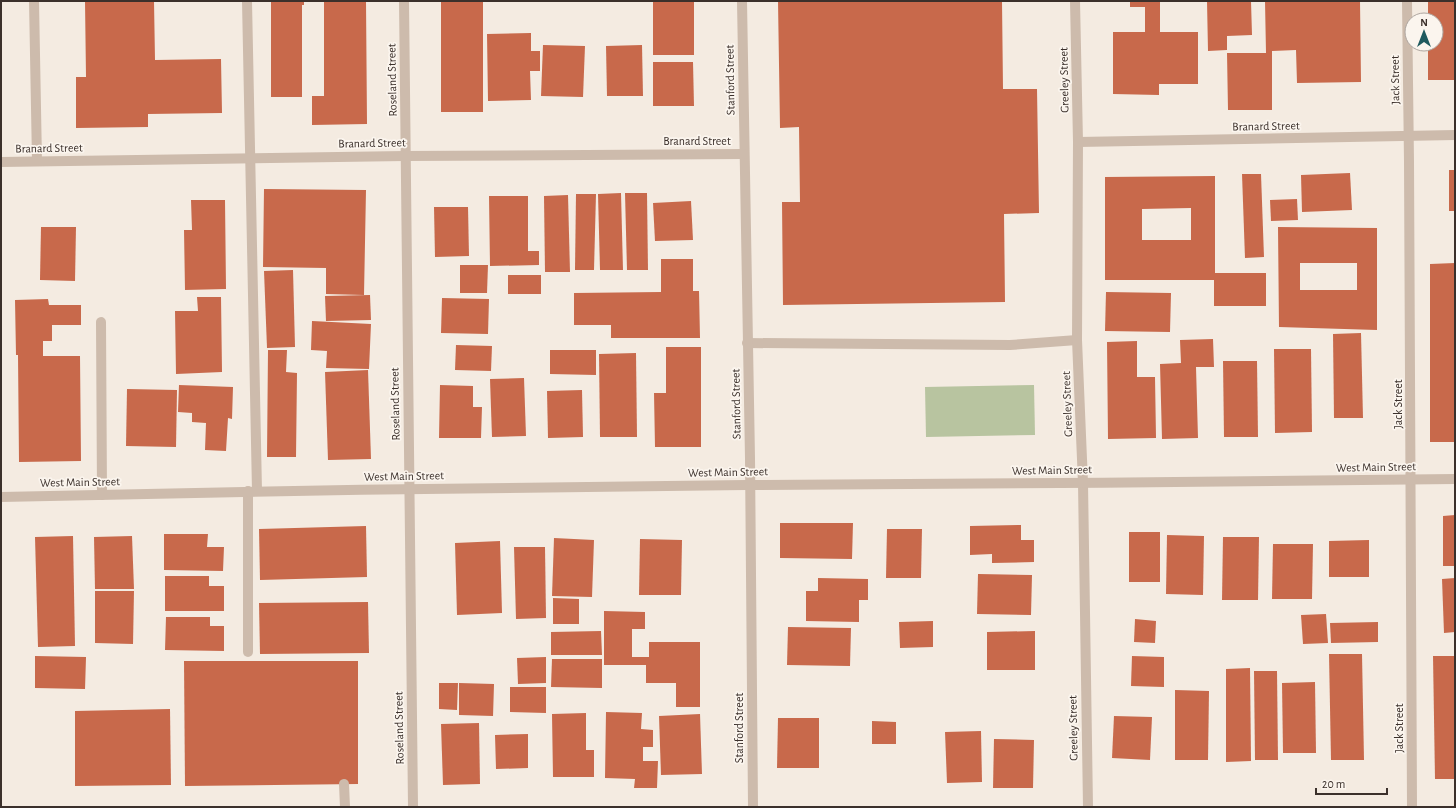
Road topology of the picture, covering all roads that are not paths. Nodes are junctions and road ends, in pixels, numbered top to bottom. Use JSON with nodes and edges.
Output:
{"nodes":[{"id":1,"x":34,"y":1,"type":"edge"},
{"id":2,"x":247,"y":1,"type":"edge"},
{"id":3,"x":404,"y":1,"type":"edge"},
{"id":4,"x":742,"y":1,"type":"edge"},
{"id":5,"x":1075,"y":1,"type":"edge"},
{"id":6,"x":1407,"y":1,"type":"edge"},
{"id":7,"x":1455,"y":135,"type":"edge"},
{"id":8,"x":1409,"y":136,"type":"junction"},
{"id":9,"x":1078,"y":142,"type":"junction"},
{"id":10,"x":744,"y":154,"type":"junction"},
{"id":11,"x":406,"y":156,"type":"junction"},
{"id":12,"x":250,"y":158,"type":"junction"},
{"id":13,"x":37,"y":161,"type":"junction"},
{"id":14,"x":1,"y":162,"type":"edge"},
{"id":15,"x":101,"y":322,"type":"dead end"},
{"id":16,"x":1078,"y":340,"type":"junction"},
{"id":17,"x":748,"y":343,"type":"junction"},
{"id":18,"x":1411,"y":479,"type":"junction"},
{"id":19,"x":1455,"y":479,"type":"edge"},
{"id":20,"x":1083,"y":483,"type":"junction"},
{"id":21,"x":750,"y":485,"type":"junction"},
{"id":22,"x":409,"y":489,"type":"junction"},
{"id":23,"x":252,"y":491,"type":"junction"},
{"id":24,"x":102,"y":495,"type":"junction"},
{"id":25,"x":1,"y":497,"type":"edge"},
{"id":26,"x":248,"y":652,"type":"dead end"},
{"id":27,"x":344,"y":784,"type":"dead end"},
{"id":28,"x":345,"y":807,"type":"edge"},
{"id":29,"x":413,"y":807,"type":"edge"},
{"id":30,"x":753,"y":807,"type":"edge"},
{"id":31,"x":1088,"y":807,"type":"edge"},
{"id":32,"x":1412,"y":807,"type":"edge"}],
"edges":[{"from":1,"to":13,"type":"street"},
{"from":2,"to":12,"type":"street"},
{"from":3,"to":11,"type":"street","name":"Roseland Street"},
{"from":4,"to":10,"type":"street","name":"Stanford Street"},
{"from":5,"to":9,"type":"street","name":"Greeley Street"},
{"from":6,"to":8,"type":"street","name":"Jack Street"},
{"from":7,"to":8,"type":"street","name":"Branard Street"},
{"from":8,"to":9,"type":"street","name":"Branard Street"},
{"from":8,"to":18,"type":"street","name":"Jack Street"},
{"from":9,"to":16,"type":"street","name":"Greeley Street"},
{"from":10,"to":11,"type":"street","name":"Branard Street"},
{"from":10,"to":17,"type":"street","name":"Stanford Street"},
{"from":11,"to":12,"type":"street","name":"Branard Street"},
{"from":11,"to":22,"type":"street","name":"Roseland Street"},
{"from":12,"to":13,"type":"street","name":"Branard Street"},
{"from":12,"to":23,"type":"street"},
{"from":13,"to":14,"type":"street","name":"Branard Street"},
{"from":15,"to":24,"type":"street"},
{"from":16,"to":17,"type":"street"},
{"from":16,"to":20,"type":"street","name":"Greeley Street"},
{"from":17,"to":21,"type":"street","name":"Stanford Street"},
{"from":18,"to":19,"type":"street","name":"West Main Street"},
{"from":18,"to":20,"type":"street","name":"West Main Street"},
{"from":18,"to":32,"type":"street","name":"Jack Street"},
{"from":20,"to":21,"type":"street","name":"West Main Street"},
{"from":20,"to":31,"type":"street","name":"Greeley Street"},
{"from":21,"to":22,"type":"street","name":"West Main Street"},
{"from":21,"to":30,"type":"street","name":"Stanford Street"},
{"from":22,"to":23,"type":"street","name":"West Main Street"},
{"from":22,"to":29,"type":"street","name":"Roseland Street"},
{"from":23,"to":24,"type":"street","name":"West Main Street"},
{"from":23,"to":26,"type":"street"},
{"from":24,"to":25,"type":"street","name":"West Main Street"},
{"from":27,"to":28,"type":"street"}]}
